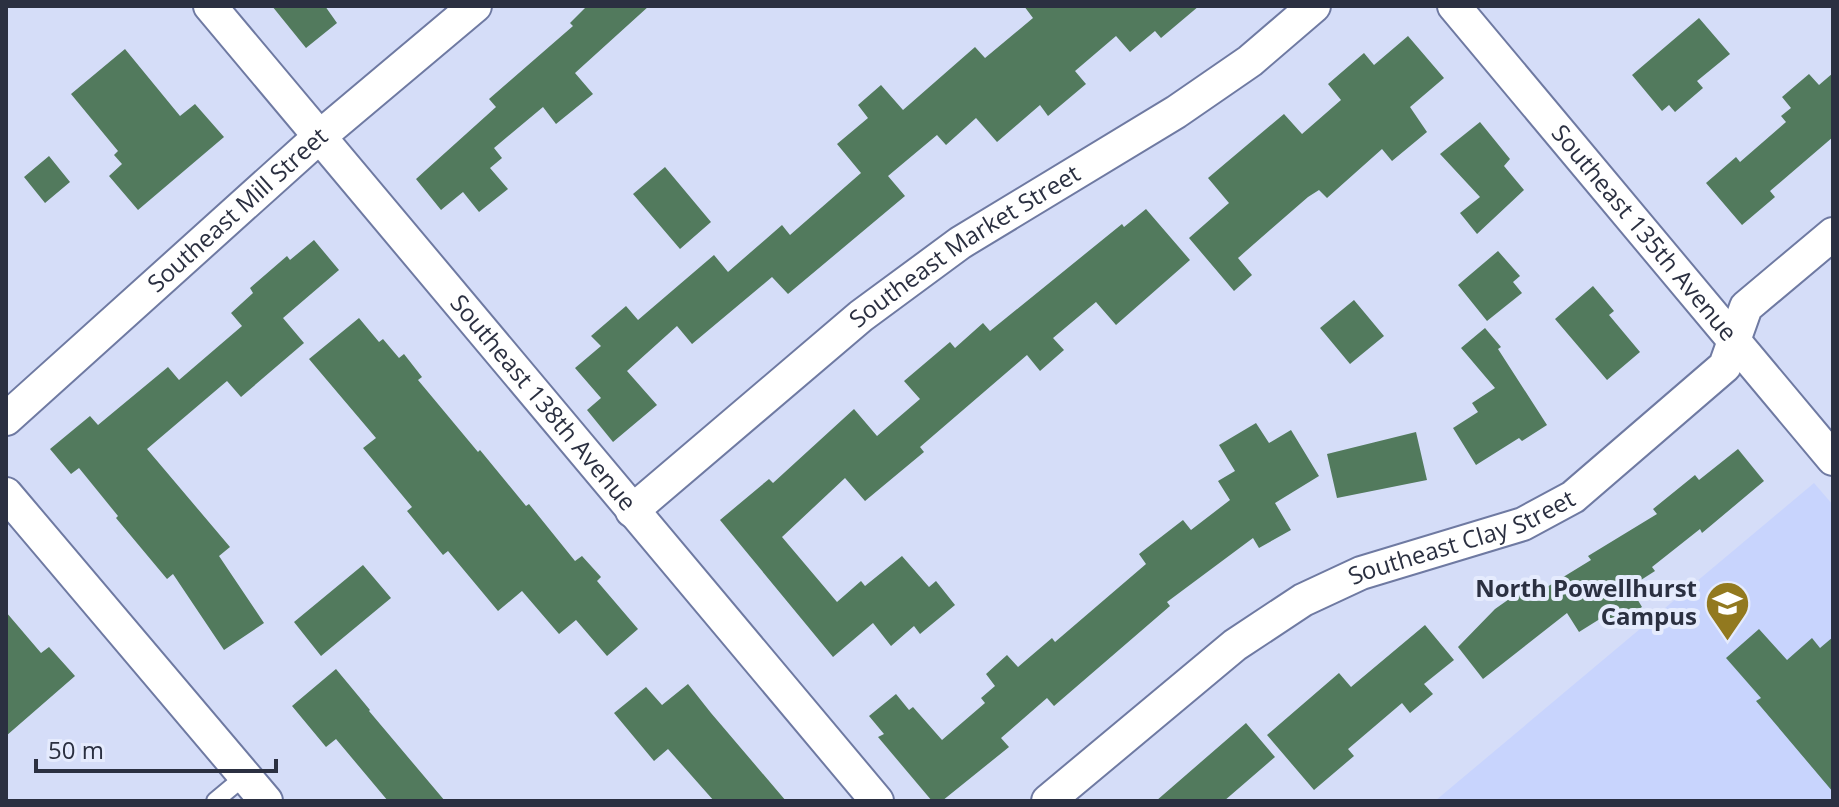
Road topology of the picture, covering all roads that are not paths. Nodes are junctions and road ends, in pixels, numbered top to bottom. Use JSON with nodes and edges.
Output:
{"nodes":[{"id":1,"x":210,"y":6,"type":"edge"},
{"id":2,"x":475,"y":6,"type":"edge"},
{"id":3,"x":1314,"y":6,"type":"edge"},
{"id":4,"x":1454,"y":6,"type":"edge"},
{"id":5,"x":318,"y":138,"type":"junction"},
{"id":6,"x":1833,"y":234,"type":"edge"},
{"id":7,"x":1734,"y":341,"type":"junction"},
{"id":8,"x":6,"y":419,"type":"edge"},
{"id":9,"x":1833,"y":459,"type":"edge"},
{"id":10,"x":6,"y":494,"type":"edge"},
{"id":11,"x":632,"y":511,"type":"junction"},
{"id":12,"x":245,"y":776,"type":"junction"},
{"id":13,"x":215,"y":801,"type":"edge"},
{"id":14,"x":266,"y":801,"type":"edge"},
{"id":15,"x":877,"y":801,"type":"edge"},
{"id":16,"x":1048,"y":801,"type":"edge"}],
"edges":[{"from":1,"to":5,"type":"street","name":"Southeast 138th Avenue"},
{"from":2,"to":5,"type":"street","name":"Southeast Mill Street"},
{"from":3,"to":11,"type":"street","name":"Southeast Market Street"},
{"from":4,"to":7,"type":"street","name":"Southeast 135th Avenue"},
{"from":5,"to":8,"type":"street","name":"Southeast Mill Street"},
{"from":5,"to":11,"type":"street","name":"Southeast 138th Avenue"},
{"from":6,"to":7,"type":"street","name":"Southeast Clay Street"},
{"from":7,"to":9,"type":"street","name":"Southeast 135th Avenue"},
{"from":7,"to":16,"type":"street","name":"Southeast Clay Street"},
{"from":10,"to":12,"type":"street"},
{"from":11,"to":15,"type":"street","name":"Southeast 138th Avenue"},
{"from":12,"to":13,"type":"lane"},
{"from":12,"to":14,"type":"street"}]}
